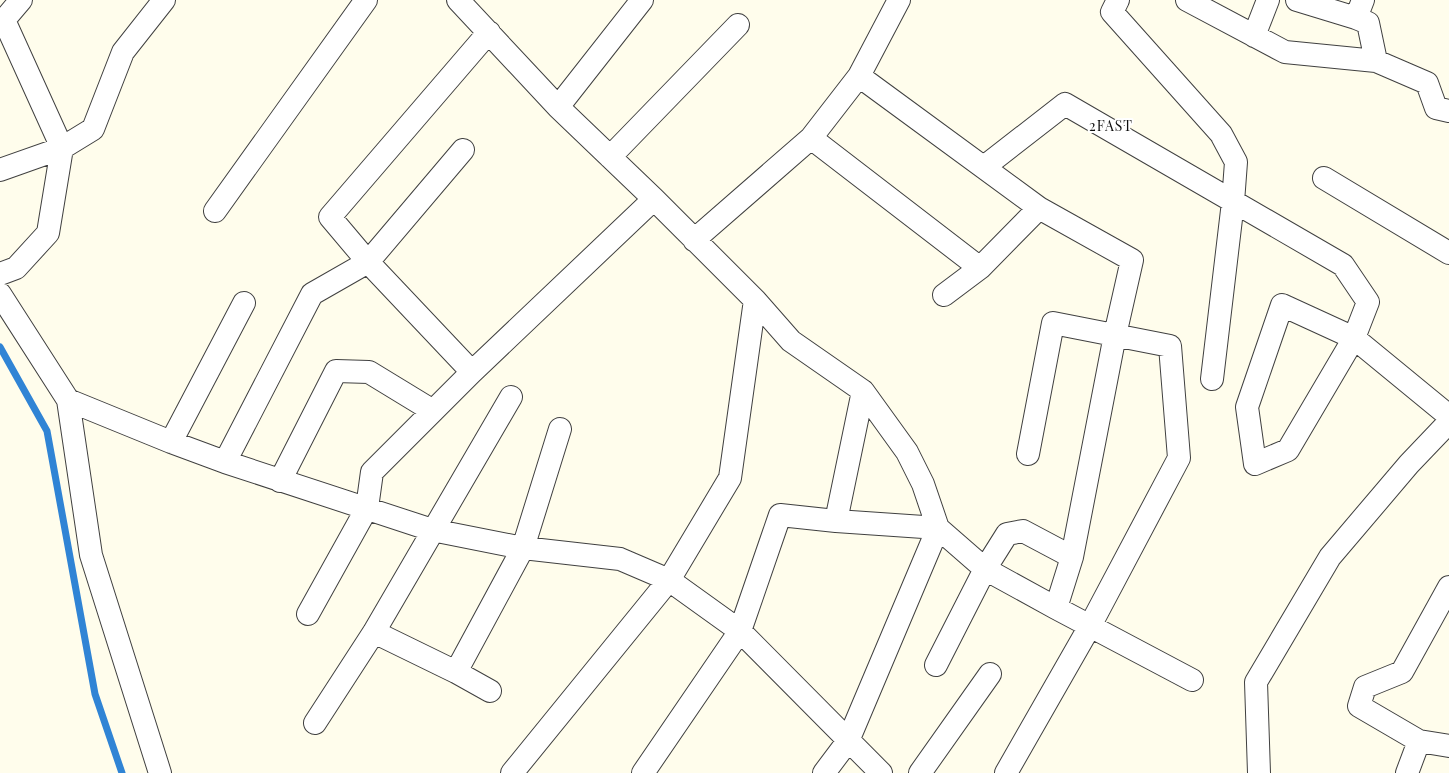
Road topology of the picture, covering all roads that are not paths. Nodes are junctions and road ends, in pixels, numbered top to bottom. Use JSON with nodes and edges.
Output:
{"nodes":[{"id":1,"x":21,"y":0,"type":"edge"},
{"id":2,"x":164,"y":0,"type":"edge"},
{"id":3,"x":366,"y":0,"type":"edge"},
{"id":4,"x":458,"y":0,"type":"edge"},
{"id":5,"x":899,"y":0,"type":"edge"},
{"id":6,"x":1118,"y":0,"type":"edge"},
{"id":7,"x":1187,"y":0,"type":"edge"},
{"id":8,"x":1268,"y":0,"type":"edge"},
{"id":9,"x":1297,"y":0,"type":"edge"},
{"id":10,"x":634,"y":2,"type":"edge"},
{"id":11,"x":1359,"y":9,"type":"edge"},
{"id":12,"x":2,"y":21,"type":"edge"},
{"id":13,"x":738,"y":25,"type":"dead end"},
{"id":14,"x":488,"y":32,"type":"junction"},
{"id":15,"x":1254,"y":36,"type":"junction"},
{"id":16,"x":1376,"y":61,"type":"junction"},
{"id":17,"x":858,"y":76,"type":"junction"},
{"id":18,"x":558,"y":107,"type":"junction"},
{"id":19,"x":1449,"y":111,"type":"edge"},
{"id":20,"x":811,"y":138,"type":"junction"},
{"id":21,"x":62,"y":148,"type":"junction"},
{"id":22,"x":463,"y":150,"type":"dead end"},
{"id":23,"x":610,"y":157,"type":"junction"},
{"id":24,"x":984,"y":167,"type":"junction"},
{"id":25,"x":0,"y":170,"type":"edge"},
{"id":26,"x":1324,"y":178,"type":"dead end"},
{"id":27,"x":654,"y":199,"type":"junction"},
{"id":28,"x":1233,"y":202,"type":"junction"},
{"id":29,"x":1039,"y":208,"type":"junction"},
{"id":30,"x":215,"y":211,"type":"dead end"},
{"id":31,"x":694,"y":240,"type":"junction"},
{"id":32,"x":1449,"y":253,"type":"edge"},
{"id":33,"x":368,"y":262,"type":"junction"},
{"id":34,"x":980,"y":268,"type":"junction"},
{"id":35,"x":0,"y":274,"type":"edge"},
{"id":36,"x":0,"y":294,"type":"edge"},
{"id":37,"x":944,"y":295,"type":"dead end"},
{"id":38,"x":755,"y":300,"type":"junction"},
{"id":39,"x":244,"y":303,"type":"dead end"},
{"id":40,"x":1115,"y":336,"type":"junction"},
{"id":41,"x":1354,"y":338,"type":"junction"},
{"id":42,"x":472,"y":372,"type":"junction"},
{"id":43,"x":1212,"y":379,"type":"dead end"},
{"id":44,"x":863,"y":391,"type":"junction"},
{"id":45,"x":510,"y":397,"type":"dead end"},
{"id":46,"x":68,"y":400,"type":"junction"},
{"id":47,"x":433,"y":412,"type":"junction"},
{"id":48,"x":1449,"y":416,"type":"edge"},
{"id":49,"x":1449,"y":422,"type":"edge"},
{"id":50,"x":560,"y":429,"type":"dead end"},
{"id":51,"x":171,"y":442,"type":"junction"},
{"id":52,"x":1028,"y":454,"type":"dead end"},
{"id":53,"x":225,"y":462,"type":"junction"},
{"id":54,"x":280,"y":480,"type":"junction"},
{"id":55,"x":367,"y":508,"type":"junction"},
{"id":56,"x":836,"y":521,"type":"junction"},
{"id":57,"x":938,"y":528,"type":"junction"},
{"id":58,"x":432,"y":530,"type":"junction"},
{"id":59,"x":523,"y":548,"type":"junction"},
{"id":60,"x":1072,"y":557,"type":"junction"},
{"id":61,"x":985,"y":569,"type":"junction"},
{"id":62,"x":669,"y":580,"type":"junction"},
{"id":63,"x":1449,"y":587,"type":"edge"},
{"id":64,"x":1056,"y":608,"type":"junction"},
{"id":65,"x":308,"y":614,"type":"dead end"},
{"id":66,"x":1090,"y":626,"type":"junction"},
{"id":67,"x":740,"y":630,"type":"junction"},
{"id":68,"x":374,"y":632,"type":"junction"},
{"id":69,"x":936,"y":665,"type":"dead end"},
{"id":70,"x":456,"y":672,"type":"junction"},
{"id":71,"x":990,"y":674,"type":"dead end"},
{"id":72,"x":1192,"y":680,"type":"dead end"},
{"id":73,"x":490,"y":691,"type":"dead end"},
{"id":74,"x":315,"y":723,"type":"dead end"},
{"id":75,"x":848,"y":741,"type":"junction"},
{"id":76,"x":1418,"y":741,"type":"junction"},
{"id":77,"x":1449,"y":746,"type":"edge"},
{"id":78,"x":160,"y":773,"type":"edge"},
{"id":79,"x":512,"y":773,"type":"edge"},
{"id":80,"x":643,"y":773,"type":"edge"},
{"id":81,"x":824,"y":773,"type":"edge"},
{"id":82,"x":881,"y":773,"type":"edge"},
{"id":83,"x":920,"y":773,"type":"edge"},
{"id":84,"x":1006,"y":773,"type":"edge"},
{"id":85,"x":1259,"y":773,"type":"edge"},
{"id":86,"x":1407,"y":773,"type":"edge"}],
"edges":[{"from":1,"to":12,"type":"street"},
{"from":2,"to":21,"type":"street"},
{"from":3,"to":30,"type":"street"},
{"from":4,"to":14,"type":"street"},
{"from":5,"to":17,"type":"street"},
{"from":6,"to":28,"type":"street"},
{"from":7,"to":15,"type":"street"},
{"from":8,"to":15,"type":"street"},
{"from":9,"to":11,"type":"street"},
{"from":10,"to":18,"type":"street"},
{"from":11,"to":16,"type":"street"},
{"from":12,"to":21,"type":"street"},
{"from":13,"to":23,"type":"street"},
{"from":14,"to":18,"type":"street"},
{"from":14,"to":33,"type":"street"},
{"from":15,"to":16,"type":"street"},
{"from":16,"to":19,"type":"street"},
{"from":17,"to":20,"type":"street"},
{"from":17,"to":24,"type":"street"},
{"from":18,"to":23,"type":"street"},
{"from":20,"to":31,"type":"street"},
{"from":20,"to":34,"type":"street"},
{"from":21,"to":25,"type":"street"},
{"from":21,"to":35,"type":"street"},
{"from":22,"to":33,"type":"street"},
{"from":23,"to":27,"type":"street"},
{"from":24,"to":28,"type":"street"},
{"from":24,"to":29,"type":"street"},
{"from":26,"to":32,"type":"street"},
{"from":27,"to":31,"type":"street"},
{"from":27,"to":42,"type":"street"},
{"from":28,"to":41,"type":"street"},
{"from":28,"to":43,"type":"street"},
{"from":29,"to":34,"type":"street"},
{"from":29,"to":40,"type":"street"},
{"from":31,"to":38,"type":"street"},
{"from":33,"to":42,"type":"street"},
{"from":33,"to":53,"type":"street"},
{"from":34,"to":37,"type":"street"},
{"from":36,"to":46,"type":"street"},
{"from":38,"to":44,"type":"street"},
{"from":38,"to":62,"type":"street"},
{"from":39,"to":51,"type":"street"},
{"from":40,"to":52,"type":"street"},
{"from":40,"to":60,"type":"street"},
{"from":40,"to":66,"type":"street"},
{"from":41,"to":41,"type":"street"},
{"from":41,"to":48,"type":"street"},
{"from":42,"to":47,"type":"street"},
{"from":44,"to":56,"type":"street"},
{"from":44,"to":57,"type":"street"},
{"from":45,"to":58,"type":"street"},
{"from":46,"to":51,"type":"street"},
{"from":46,"to":78,"type":"street"},
{"from":47,"to":54,"type":"street"},
{"from":47,"to":55,"type":"street"},
{"from":49,"to":85,"type":"street"},
{"from":50,"to":59,"type":"street"},
{"from":51,"to":53,"type":"street"},
{"from":53,"to":54,"type":"street"},
{"from":54,"to":55,"type":"street"},
{"from":55,"to":58,"type":"street"},
{"from":55,"to":65,"type":"street"},
{"from":56,"to":57,"type":"street"},
{"from":56,"to":67,"type":"street"},
{"from":57,"to":61,"type":"street"},
{"from":57,"to":75,"type":"street"},
{"from":58,"to":59,"type":"street"},
{"from":58,"to":68,"type":"street"},
{"from":59,"to":62,"type":"street"},
{"from":59,"to":70,"type":"street"},
{"from":60,"to":61,"type":"street"},
{"from":60,"to":64,"type":"street"},
{"from":61,"to":64,"type":"street"},
{"from":61,"to":69,"type":"street"},
{"from":62,"to":67,"type":"street"},
{"from":62,"to":79,"type":"street"},
{"from":63,"to":76,"type":"street"},
{"from":64,"to":66,"type":"street"},
{"from":66,"to":72,"type":"street"},
{"from":66,"to":84,"type":"street"},
{"from":67,"to":75,"type":"street"},
{"from":67,"to":80,"type":"street"},
{"from":68,"to":70,"type":"street"},
{"from":68,"to":74,"type":"street"},
{"from":70,"to":73,"type":"street"},
{"from":71,"to":83,"type":"street"},
{"from":75,"to":81,"type":"street"},
{"from":75,"to":82,"type":"street"},
{"from":76,"to":77,"type":"street"},
{"from":76,"to":86,"type":"street"}]}
